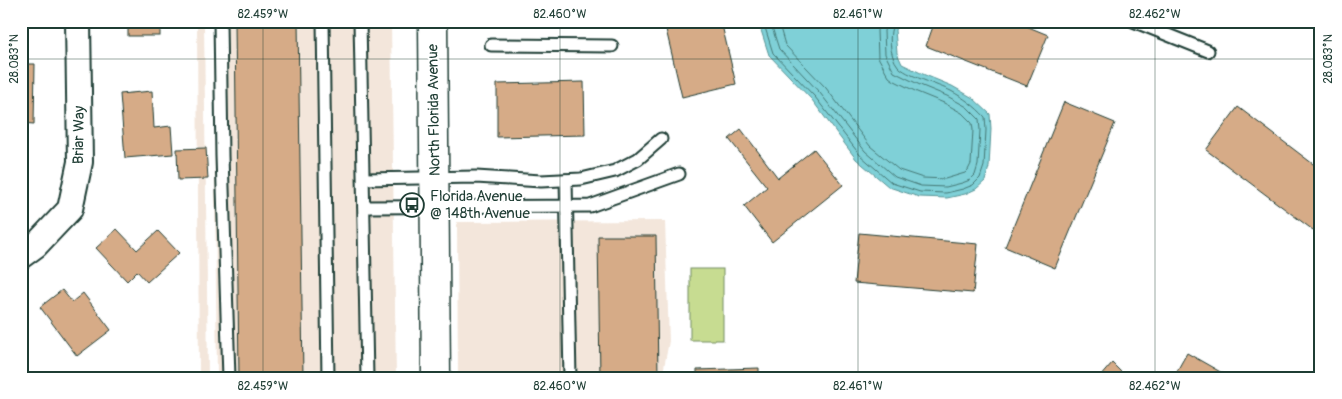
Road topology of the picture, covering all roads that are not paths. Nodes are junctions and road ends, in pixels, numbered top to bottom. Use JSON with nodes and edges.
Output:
{"nodes":[{"id":1,"x":78,"y":21,"type":"edge"},
{"id":2,"x":220,"y":21,"type":"edge"},
{"id":3,"x":323,"y":21,"type":"edge"},
{"id":4,"x":360,"y":21,"type":"edge"},
{"id":5,"x":433,"y":21,"type":"edge"},
{"id":6,"x":1133,"y":21,"type":"edge"},
{"id":7,"x":491,"y":45,"type":"dead end"},
{"id":8,"x":612,"y":46,"type":"dead end"},
{"id":9,"x":1208,"y":51,"type":"dead end"},
{"id":10,"x":661,"y":139,"type":"dead end"},
{"id":11,"x":679,"y":174,"type":"dead end"},
{"id":12,"x":434,"y":178,"type":"junction"},
{"id":13,"x":364,"y":179,"type":"junction"},
{"id":14,"x":566,"y":180,"type":"junction"},
{"id":15,"x":364,"y":206,"type":"junction"},
{"id":16,"x":435,"y":206,"type":"junction"},
{"id":17,"x":567,"y":206,"type":"junction"},
{"id":18,"x":21,"y":256,"type":"edge"},
{"id":19,"x":229,"y":378,"type":"edge"},
{"id":20,"x":328,"y":378,"type":"edge"},
{"id":21,"x":367,"y":378,"type":"edge"},
{"id":22,"x":436,"y":378,"type":"edge"},
{"id":23,"x":570,"y":378,"type":"edge"}],
"edges":[{"from":1,"to":18,"type":"street","name":"Briar Way"},
{"from":2,"to":19,"type":"lane"},
{"from":3,"to":20,"type":"lane"},
{"from":4,"to":13,"type":"lane"},
{"from":5,"to":12,"type":"main road","name":"North Florida Avenue"},
{"from":6,"to":9,"type":"lane"},
{"from":7,"to":8,"type":"lane"},
{"from":10,"to":14,"type":"lane"},
{"from":11,"to":17,"type":"lane"},
{"from":12,"to":13,"type":"lane"},
{"from":12,"to":14,"type":"lane"},
{"from":12,"to":16,"type":"main road","name":"North Florida Avenue"},
{"from":13,"to":15,"type":"lane"},
{"from":14,"to":17,"type":"lane"},
{"from":15,"to":16,"type":"lane"},
{"from":15,"to":21,"type":"lane"},
{"from":16,"to":17,"type":"lane"},
{"from":16,"to":22,"type":"main road","name":"North Florida Avenue"},
{"from":17,"to":23,"type":"lane"}]}
